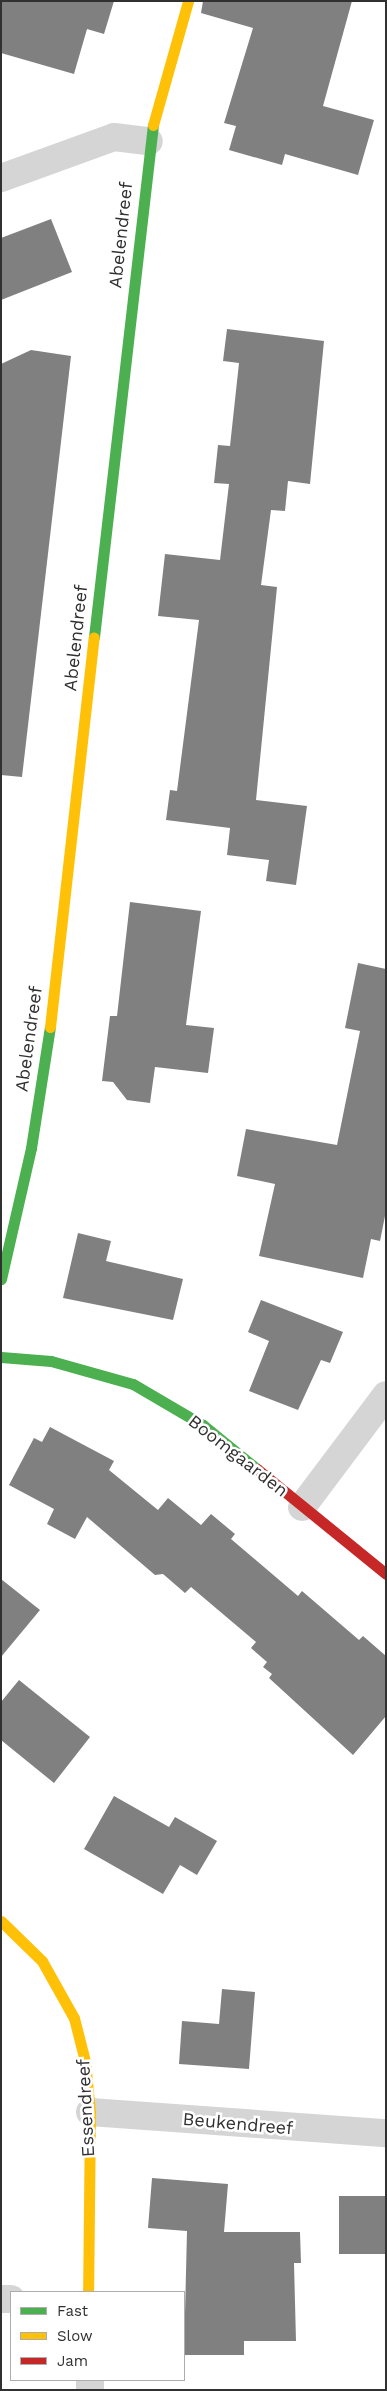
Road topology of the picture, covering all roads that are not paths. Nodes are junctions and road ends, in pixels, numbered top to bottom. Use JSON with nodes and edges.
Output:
{"nodes":[{"id":1,"x":188,"y":1,"type":"edge"},
{"id":2,"x":149,"y":141,"type":"junction"},
{"id":3,"x":1,"y":178,"type":"edge"},
{"id":4,"x":1,"y":1279,"type":"edge"},
{"id":5,"x":1,"y":1357,"type":"edge"},
{"id":6,"x":386,"y":1394,"type":"edge"},
{"id":7,"x":302,"y":1507,"type":"junction"},
{"id":8,"x":386,"y":1574,"type":"edge"},
{"id":9,"x":1,"y":1921,"type":"edge"},
{"id":10,"x":90,"y":2112,"type":"junction"},
{"id":11,"x":386,"y":2133,"type":"edge"},
{"id":12,"x":88,"y":2291,"type":"edge"}],
"edges":[{"from":1,"to":2,"type":"street","name":"Abelendreef"},
{"from":2,"to":3,"type":"street"},
{"from":2,"to":4,"type":"street","name":"Abelendreef"},
{"from":5,"to":7,"type":"street","name":"Boomgaarden"},
{"from":6,"to":7,"type":"street","name":"Boomgaarden"},
{"from":7,"to":8,"type":"street","name":"Boomgaarden"},
{"from":9,"to":10,"type":"street","name":"Essendreef"},
{"from":10,"to":11,"type":"street","name":"Beukendreef"},
{"from":10,"to":12,"type":"street","name":"Essendreef"}]}
